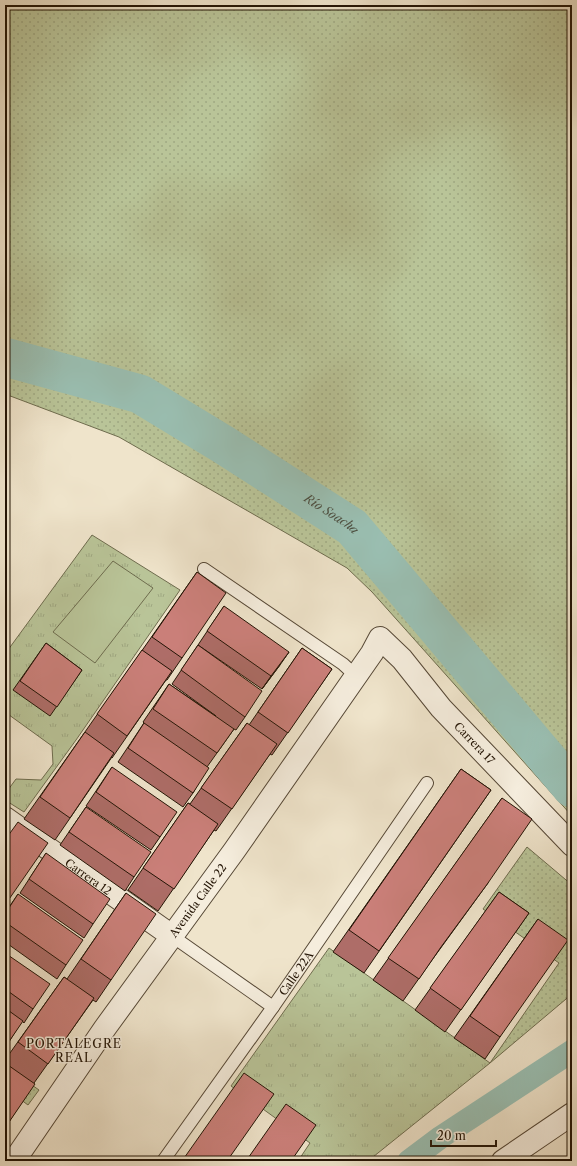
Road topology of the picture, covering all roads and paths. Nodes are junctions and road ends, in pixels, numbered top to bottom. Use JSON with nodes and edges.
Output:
{"nodes":[{"id":1,"x":204,"y":569,"type":"dead end"},
{"id":2,"x":380,"y":638,"type":"joint"},
{"id":3,"x":356,"y":676,"type":"junction"},
{"id":4,"x":427,"y":783,"type":"dead end"},
{"id":5,"x":5,"y":818,"type":"edge"},
{"id":6,"x":572,"y":845,"type":"edge"},
{"id":7,"x":172,"y":936,"type":"junction"},
{"id":8,"x":273,"y":1007,"type":"junction"},
{"id":9,"x":572,"y":1114,"type":"edge"},
{"id":10,"x":14,"y":1161,"type":"edge"},
{"id":11,"x":163,"y":1161,"type":"edge"},
{"id":12,"x":503,"y":1161,"type":"edge"}],
"edges":[{"from":1,"to":3,"type":"lane"},
{"from":2,"to":3,"type":"street","name":"Avenida Calle 22"},
{"from":2,"to":6,"type":"street","name":"Carrera 17"},
{"from":3,"to":7,"type":"street","name":"Avenida Calle 22"},
{"from":4,"to":8,"type":"lane","name":"Calle 22A"},
{"from":5,"to":7,"type":"street","name":"Carrera 12"},
{"from":7,"to":8,"type":"lane"},
{"from":7,"to":10,"type":"street","name":"Avenida Calle 22"},
{"from":8,"to":11,"type":"lane","name":"Calle 22A"},
{"from":9,"to":12,"type":"street"}]}
